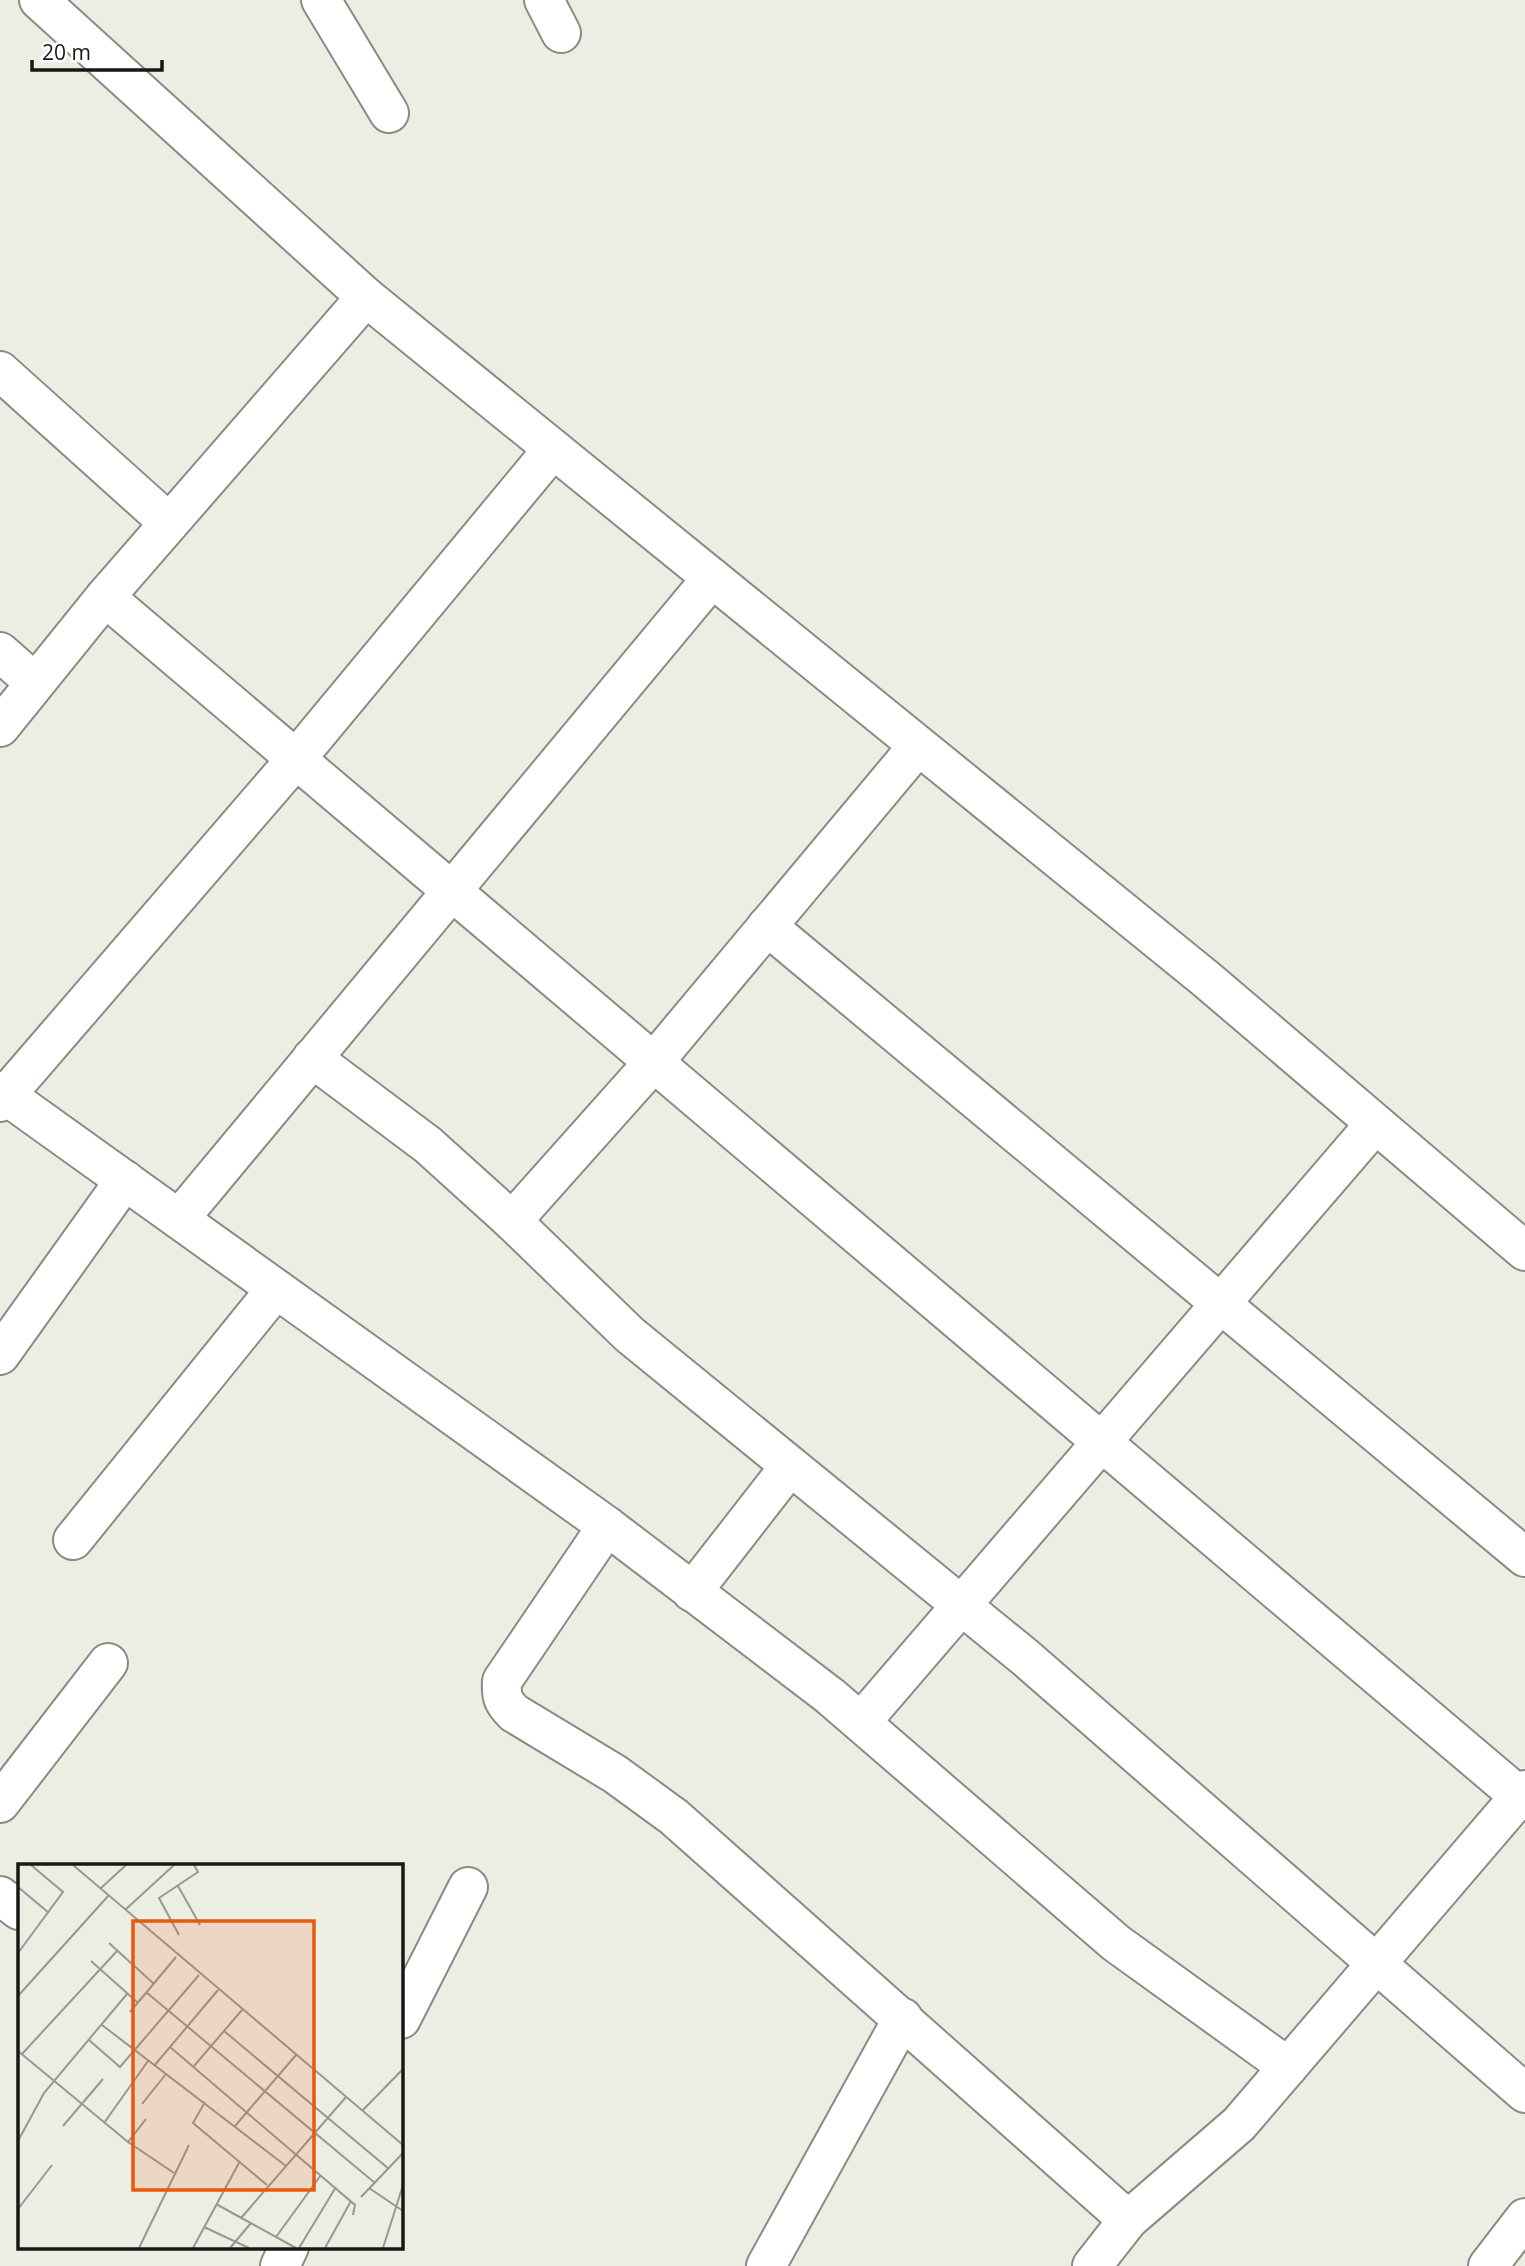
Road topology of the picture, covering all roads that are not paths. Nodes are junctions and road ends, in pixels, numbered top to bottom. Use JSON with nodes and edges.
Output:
{"nodes":[{"id":1,"x":39,"y":0,"type":"edge"},
{"id":2,"x":321,"y":0,"type":"edge"},
{"id":3,"x":389,"y":113,"type":"dead end"},
{"id":4,"x":366,"y":298,"type":"junction"},
{"id":5,"x":0,"y":371,"type":"edge"},
{"id":6,"x":553,"y":449,"type":"junction"},
{"id":7,"x":169,"y":523,"type":"junction"},
{"id":8,"x":712,"y":578,"type":"junction"},
{"id":9,"x":105,"y":597,"type":"junction"},
{"id":10,"x":0,"y":652,"type":"edge"},
{"id":11,"x":35,"y":683,"type":"junction"},
{"id":12,"x":0,"y":727,"type":"edge"},
{"id":13,"x":918,"y":746,"type":"junction"},
{"id":14,"x":296,"y":759,"type":"junction"},
{"id":15,"x":450,"y":891,"type":"junction"},
{"id":16,"x":767,"y":926,"type":"junction"},
{"id":17,"x":312,"y":1058,"type":"junction"},
{"id":18,"x":653,"y":1062,"type":"junction"},
{"id":19,"x":2,"y":1096,"type":"edge"},
{"id":20,"x":1376,"y":1124,"type":"junction"},
{"id":21,"x":125,"y":1180,"type":"junction"},
{"id":22,"x":179,"y":1219,"type":"junction"},
{"id":23,"x":512,"y":1221,"type":"junction"},
{"id":24,"x":1525,"y":1251,"type":"edge"},
{"id":25,"x":276,"y":1289,"type":"junction"},
{"id":26,"x":1222,"y":1302,"type":"junction"},
{"id":27,"x":0,"y":1355,"type":"edge"},
{"id":28,"x":1101,"y":1443,"type":"junction"},
{"id":29,"x":790,"y":1466,"type":"junction"},
{"id":30,"x":607,"y":1526,"type":"junction"},
{"id":31,"x":73,"y":1540,"type":"dead end"},
{"id":32,"x":1525,"y":1557,"type":"edge"},
{"id":33,"x":692,"y":1592,"type":"junction"},
{"id":34,"x":961,"y":1606,"type":"junction"},
{"id":35,"x":108,"y":1664,"type":"dead end"},
{"id":36,"x":861,"y":1723,"type":"junction"},
{"id":37,"x":1523,"y":1796,"type":"edge"},
{"id":38,"x":0,"y":1803,"type":"edge"},
{"id":39,"x":468,"y":1886,"type":"dead end"},
{"id":40,"x":0,"y":1896,"type":"edge"},
{"id":41,"x":18,"y":1909,"type":"edge"},
{"id":42,"x":1376,"y":1964,"type":"junction"},
{"id":43,"x":402,"y":2017,"type":"edge"},
{"id":44,"x":903,"y":2018,"type":"junction"},
{"id":45,"x":1288,"y":2067,"type":"junction"},
{"id":46,"x":1525,"y":2093,"type":"edge"},
{"id":47,"x":1525,"y":2218,"type":"edge"},
{"id":48,"x":1128,"y":2220,"type":"junction"},
{"id":49,"x":289,"y":2248,"type":"edge"},
{"id":50,"x":280,"y":2266,"type":"edge"},
{"id":51,"x":766,"y":2266,"type":"edge"},
{"id":52,"x":1091,"y":2266,"type":"edge"},
{"id":53,"x":1488,"y":2266,"type":"edge"}],
"edges":[{"from":1,"to":4,"type":"street"},
{"from":2,"to":3,"type":"street"},
{"from":4,"to":6,"type":"street"},
{"from":4,"to":7,"type":"street"},
{"from":5,"to":7,"type":"street"},
{"from":6,"to":8,"type":"street"},
{"from":6,"to":14,"type":"street"},
{"from":7,"to":9,"type":"street"},
{"from":8,"to":13,"type":"street"},
{"from":8,"to":15,"type":"street"},
{"from":9,"to":11,"type":"street"},
{"from":9,"to":14,"type":"street"},
{"from":10,"to":11,"type":"street"},
{"from":11,"to":12,"type":"street"},
{"from":13,"to":16,"type":"street"},
{"from":13,"to":20,"type":"street"},
{"from":14,"to":15,"type":"street"},
{"from":14,"to":19,"type":"street"},
{"from":15,"to":17,"type":"street"},
{"from":15,"to":18,"type":"street"},
{"from":16,"to":18,"type":"street"},
{"from":16,"to":26,"type":"street"},
{"from":17,"to":22,"type":"street"},
{"from":17,"to":23,"type":"street"},
{"from":18,"to":23,"type":"street"},
{"from":18,"to":28,"type":"street"},
{"from":19,"to":21,"type":"street"},
{"from":20,"to":24,"type":"street"},
{"from":20,"to":26,"type":"street"},
{"from":21,"to":22,"type":"street"},
{"from":21,"to":27,"type":"street"},
{"from":22,"to":25,"type":"street"},
{"from":23,"to":29,"type":"street"},
{"from":25,"to":30,"type":"street"},
{"from":25,"to":31,"type":"street"},
{"from":26,"to":28,"type":"street"},
{"from":26,"to":32,"type":"street"},
{"from":28,"to":34,"type":"street"},
{"from":28,"to":37,"type":"street"},
{"from":29,"to":33,"type":"street"},
{"from":29,"to":34,"type":"street"},
{"from":30,"to":33,"type":"street"},
{"from":30,"to":44,"type":"street"},
{"from":33,"to":36,"type":"street"},
{"from":34,"to":36,"type":"street"},
{"from":34,"to":42,"type":"street"},
{"from":35,"to":38,"type":"street"},
{"from":36,"to":45,"type":"street"},
{"from":37,"to":42,"type":"street"},
{"from":39,"to":43,"type":"street"},
{"from":40,"to":41,"type":"street"},
{"from":42,"to":45,"type":"street"},
{"from":42,"to":46,"type":"street"},
{"from":44,"to":48,"type":"street"},
{"from":44,"to":51,"type":"street"},
{"from":45,"to":48,"type":"street"},
{"from":47,"to":53,"type":"street"},
{"from":48,"to":52,"type":"street"},
{"from":49,"to":50,"type":"street"}]}
